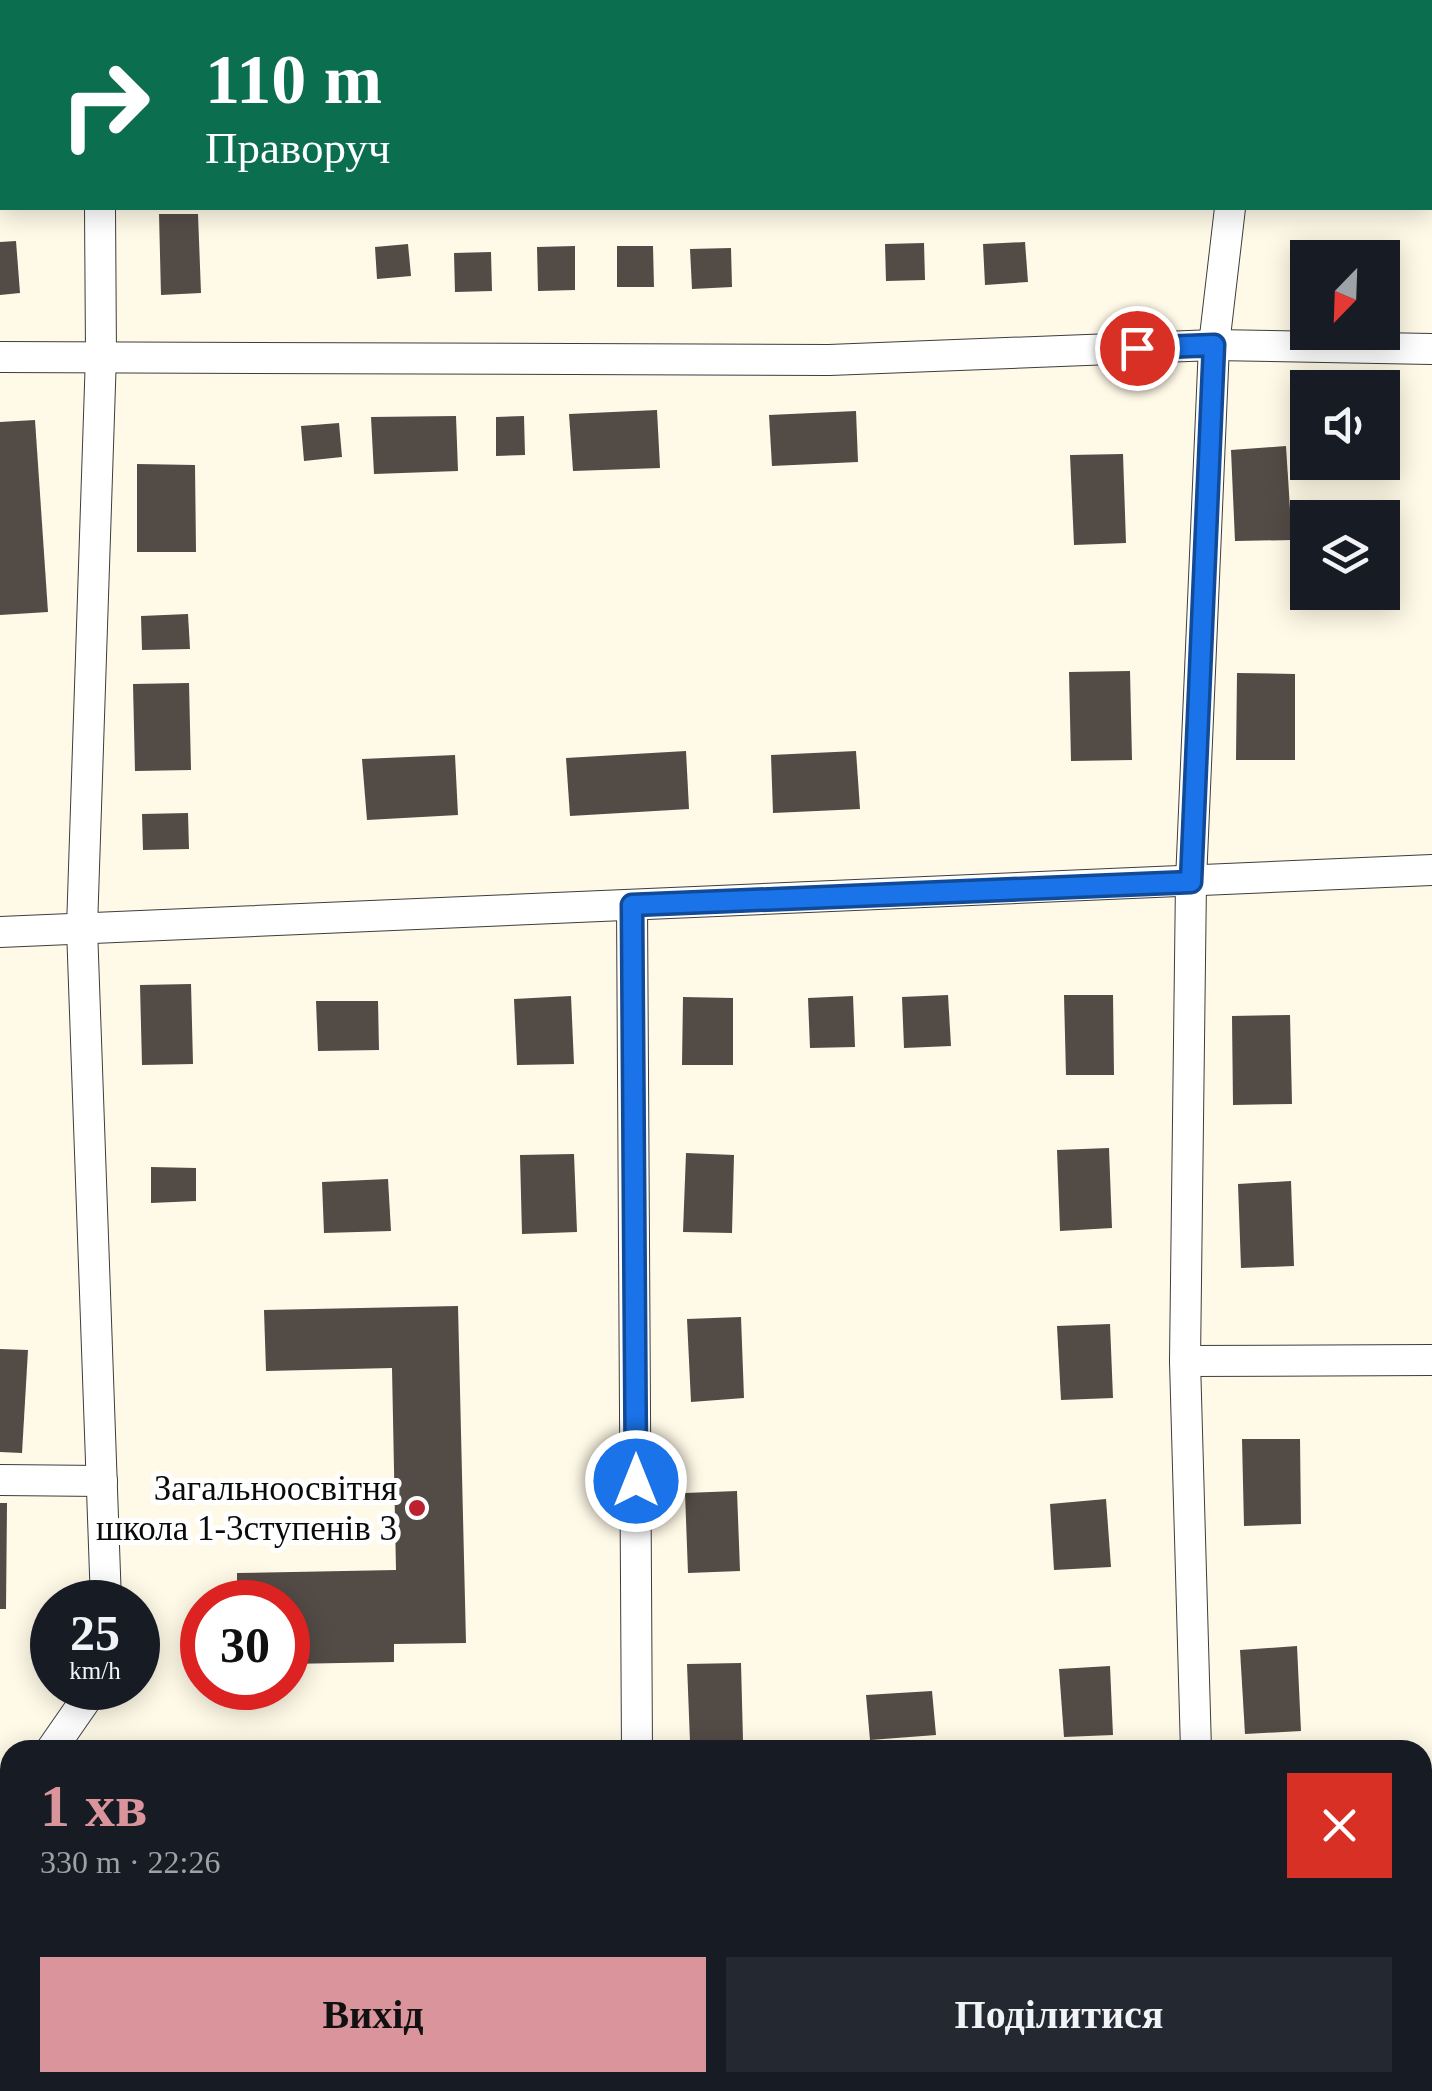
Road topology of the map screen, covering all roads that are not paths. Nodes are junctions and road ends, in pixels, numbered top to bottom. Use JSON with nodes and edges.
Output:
{"nodes":[{"id":1,"x":100,"y":210,"type":"edge"},
{"id":2,"x":1230,"y":210,"type":"edge"},
{"id":3,"x":1214,"y":345,"type":"junction"},
{"id":4,"x":1432,"y":349,"type":"edge"},
{"id":5,"x":101,"y":356,"type":"junction"},
{"id":6,"x":0,"y":357,"type":"edge"},
{"id":7,"x":1432,"y":870,"type":"edge"},
{"id":8,"x":1191,"y":882,"type":"junction"},
{"id":9,"x":632,"y":905,"type":"junction"},
{"id":10,"x":82,"y":928,"type":"junction"},
{"id":11,"x":0,"y":932,"type":"edge"},
{"id":12,"x":1185,"y":1360,"type":"junction"},
{"id":13,"x":1432,"y":1360,"type":"edge"},
{"id":14,"x":0,"y":1480,"type":"edge"},
{"id":15,"x":102,"y":1481,"type":"junction"},
{"id":16,"x":105,"y":1580,"type":"edge"},
{"id":17,"x":79,"y":1710,"type":"edge"},
{"id":18,"x":59,"y":1740,"type":"edge"},
{"id":19,"x":637,"y":1740,"type":"edge"},
{"id":20,"x":1196,"y":1740,"type":"edge"}],
"edges":[{"from":1,"to":5,"type":"street"},
{"from":2,"to":3,"type":"street"},
{"from":3,"to":4,"type":"street"},
{"from":3,"to":5,"type":"street"},
{"from":3,"to":8,"type":"street"},
{"from":5,"to":6,"type":"street"},
{"from":5,"to":10,"type":"street"},
{"from":7,"to":8,"type":"street"},
{"from":8,"to":9,"type":"street"},
{"from":8,"to":12,"type":"street"},
{"from":9,"to":10,"type":"street"},
{"from":9,"to":19,"type":"street"},
{"from":10,"to":11,"type":"street"},
{"from":10,"to":15,"type":"street"},
{"from":12,"to":13,"type":"street"},
{"from":12,"to":20,"type":"street"},
{"from":14,"to":15,"type":"street"},
{"from":15,"to":16,"type":"street"},
{"from":17,"to":18,"type":"street"}]}
